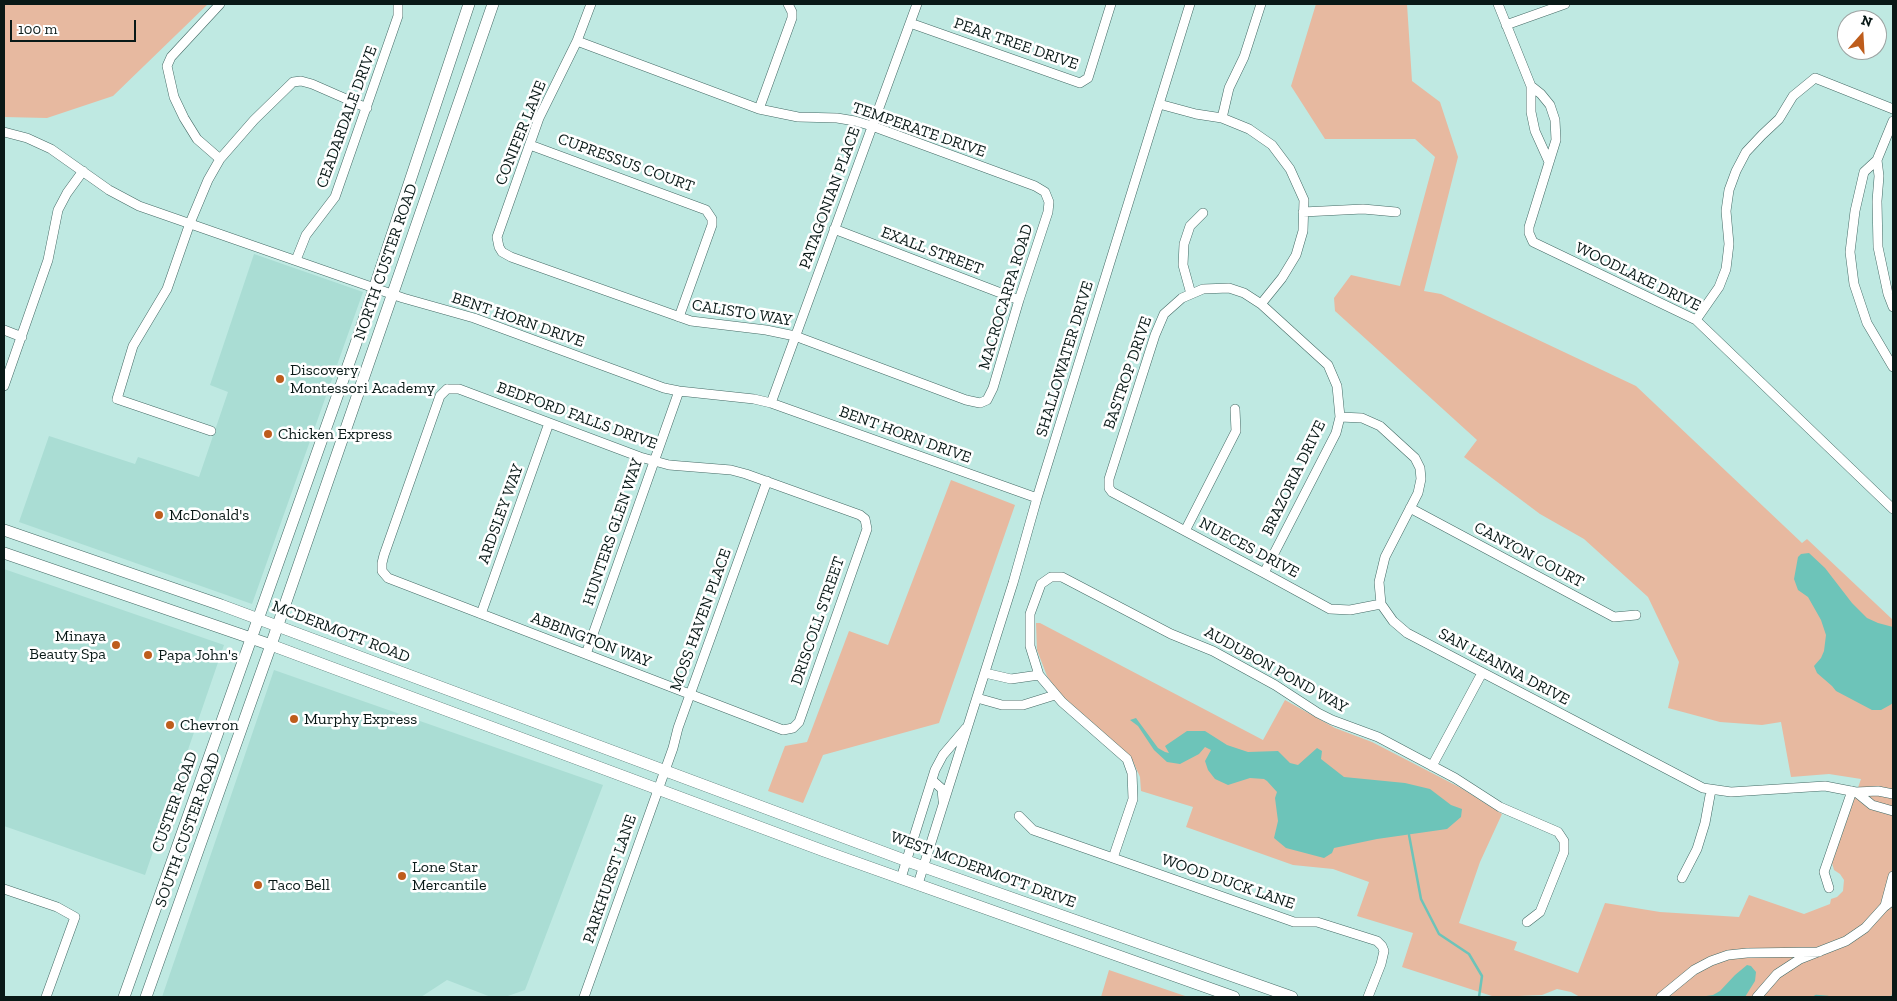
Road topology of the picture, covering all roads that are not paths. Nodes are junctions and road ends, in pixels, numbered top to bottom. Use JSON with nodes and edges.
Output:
{"nodes":[{"id":1,"x":220,"y":4,"type":"edge"},
{"id":2,"x":398,"y":4,"type":"edge"},
{"id":3,"x":469,"y":4,"type":"edge"},
{"id":4,"x":493,"y":4,"type":"edge"},
{"id":5,"x":591,"y":4,"type":"edge"},
{"id":6,"x":917,"y":4,"type":"edge"},
{"id":7,"x":1111,"y":4,"type":"edge"},
{"id":8,"x":1190,"y":4,"type":"edge"},
{"id":9,"x":1261,"y":4,"type":"edge"},
{"id":10,"x":1498,"y":4,"type":"edge"},
{"id":11,"x":1565,"y":4,"type":"edge"},
{"id":12,"x":789,"y":5,"type":"edge"},
{"id":13,"x":910,"y":23,"type":"junction"},
{"id":14,"x":1506,"y":25,"type":"junction"},
{"id":15,"x":577,"y":41,"type":"junction"},
{"id":16,"x":1531,"y":86,"type":"junction"},
{"id":17,"x":1159,"y":104,"type":"junction"},
{"id":18,"x":367,"y":108,"type":"junction"},
{"id":19,"x":759,"y":109,"type":"junction"},
{"id":20,"x":1893,"y":109,"type":"edge"},
{"id":21,"x":1222,"y":118,"type":"junction"},
{"id":22,"x":1893,"y":121,"type":"edge"},
{"id":23,"x":872,"y":126,"type":"junction"},
{"id":24,"x":4,"y":132,"type":"edge"},
{"id":25,"x":530,"y":145,"type":"junction"},
{"id":26,"x":220,"y":160,"type":"junction"},
{"id":27,"x":1877,"y":160,"type":"junction"},
{"id":28,"x":1548,"y":162,"type":"junction"},
{"id":29,"x":83,"y":172,"type":"junction"},
{"id":30,"x":1048,"y":197,"type":"joint"},
{"id":31,"x":1303,"y":212,"type":"junction"},
{"id":32,"x":1396,"y":212,"type":"dead end"},
{"id":33,"x":1203,"y":213,"type":"dead end"},
{"id":34,"x":190,"y":223,"type":"junction"},
{"id":35,"x":834,"y":230,"type":"junction"},
{"id":36,"x":499,"y":247,"type":"joint"},
{"id":37,"x":296,"y":260,"type":"junction"},
{"id":38,"x":375,"y":287,"type":"junction"},
{"id":39,"x":393,"y":294,"type":"junction"},
{"id":40,"x":1191,"y":294,"type":"junction"},
{"id":41,"x":1019,"y":300,"type":"junction"},
{"id":42,"x":1261,"y":304,"type":"junction"},
{"id":43,"x":1893,"y":307,"type":"edge"},
{"id":44,"x":679,"y":317,"type":"junction"},
{"id":45,"x":1696,"y":320,"type":"junction"},
{"id":46,"x":4,"y":330,"type":"edge"},
{"id":47,"x":795,"y":336,"type":"junction"},
{"id":48,"x":22,"y":337,"type":"junction"},
{"id":49,"x":1893,"y":367,"type":"edge"},
{"id":50,"x":4,"y":386,"type":"edge"},
{"id":51,"x":679,"y":391,"type":"junction"},
{"id":52,"x":984,"y":402,"type":"joint"},
{"id":53,"x":771,"y":403,"type":"junction"},
{"id":54,"x":1235,"y":409,"type":"dead end"},
{"id":55,"x":1340,"y":417,"type":"junction"},
{"id":56,"x":329,"y":421,"type":"junction"},
{"id":57,"x":549,"y":423,"type":"junction"},
{"id":58,"x":346,"y":426,"type":"junction"},
{"id":59,"x":211,"y":431,"type":"dead end"},
{"id":60,"x":654,"y":461,"type":"junction"},
{"id":61,"x":767,"y":481,"type":"junction"},
{"id":62,"x":1109,"y":488,"type":"joint"},
{"id":63,"x":1038,"y":498,"type":"junction"},
{"id":64,"x":1410,"y":508,"type":"junction"},
{"id":65,"x":1893,"y":510,"type":"edge"},
{"id":66,"x":867,"y":522,"type":"joint"},
{"id":67,"x":4,"y":530,"type":"edge"},
{"id":68,"x":1185,"y":531,"type":"junction"},
{"id":69,"x":4,"y":553,"type":"edge"},
{"id":70,"x":91,"y":560,"type":"junction"},
{"id":71,"x":382,"y":571,"type":"joint"},
{"id":72,"x":1264,"y":573,"type":"junction"},
{"id":73,"x":84,"y":580,"type":"junction"},
{"id":74,"x":1381,"y":604,"type":"junction"},
{"id":75,"x":481,"y":614,"type":"junction"},
{"id":76,"x":1636,"y":615,"type":"dead end"},
{"id":77,"x":259,"y":619,"type":"junction"},
{"id":78,"x":277,"y":626,"type":"junction"},
{"id":79,"x":252,"y":638,"type":"junction"},
{"id":80,"x":271,"y":645,"type":"junction"},
{"id":81,"x":586,"y":654,"type":"junction"},
{"id":82,"x":985,"y":673,"type":"junction"},
{"id":83,"x":1482,"y":673,"type":"junction"},
{"id":84,"x":1039,"y":675,"type":"junction"},
{"id":85,"x":690,"y":694,"type":"junction"},
{"id":86,"x":1055,"y":695,"type":"junction"},
{"id":87,"x":977,"y":698,"type":"junction"},
{"id":88,"x":491,"y":707,"type":"junction"},
{"id":89,"x":969,"y":724,"type":"junction"},
{"id":90,"x":484,"y":725,"type":"junction"},
{"id":91,"x":793,"y":728,"type":"joint"},
{"id":92,"x":1432,"y":766,"type":"junction"},
{"id":93,"x":665,"y":771,"type":"junction"},
{"id":94,"x":932,"y":780,"type":"junction"},
{"id":95,"x":658,"y":789,"type":"junction"},
{"id":96,"x":1711,"y":790,"type":"junction"},
{"id":97,"x":1854,"y":791,"type":"junction"},
{"id":98,"x":1893,"y":794,"type":"edge"},
{"id":99,"x":944,"y":803,"type":"junction"},
{"id":100,"x":1893,"y":811,"type":"edge"},
{"id":101,"x":1018,"y":816,"type":"dead end"},
{"id":102,"x":831,"y":832,"type":"junction"},
{"id":103,"x":824,"y":851,"type":"junction"},
{"id":104,"x":1113,"y":858,"type":"junction"},
{"id":105,"x":907,"y":860,"type":"junction"},
{"id":106,"x":924,"y":866,"type":"junction"},
{"id":107,"x":1893,"y":876,"type":"edge"},
{"id":108,"x":901,"y":878,"type":"junction"},
{"id":109,"x":1682,"y":878,"type":"dead end"},
{"id":110,"x":918,"y":884,"type":"junction"},
{"id":111,"x":1829,"y":888,"type":"dead end"},
{"id":112,"x":4,"y":889,"type":"edge"},
{"id":113,"x":1893,"y":900,"type":"edge"},
{"id":114,"x":1884,"y":907,"type":"junction"},
{"id":115,"x":1527,"y":922,"type":"dead end"},
{"id":116,"x":1818,"y":952,"type":"junction"},
{"id":117,"x":46,"y":997,"type":"edge"},
{"id":118,"x":124,"y":997,"type":"edge"},
{"id":119,"x":146,"y":997,"type":"edge"},
{"id":120,"x":584,"y":997,"type":"edge"},
{"id":121,"x":1234,"y":997,"type":"edge"},
{"id":122,"x":1292,"y":997,"type":"edge"},
{"id":123,"x":1368,"y":997,"type":"edge"},
{"id":124,"x":1661,"y":997,"type":"edge"},
{"id":125,"x":1757,"y":997,"type":"edge"}],
"edges":[{"from":1,"to":26,"type":"street"},
{"from":2,"to":18,"type":"street","name":"CEADARDALE DRIVE"},
{"from":3,"to":38,"type":"main road","name":"NORTH CUSTER ROAD"},
{"from":4,"to":39,"type":"main road","name":"NORTH CUSTER ROAD"},
{"from":5,"to":15,"type":"street","name":"CONIFER LANE"},
{"from":6,"to":13,"type":"street","name":"PATAGONIAN PLACE"},
{"from":7,"to":13,"type":"street","name":"PEAR TREE DRIVE"},
{"from":8,"to":17,"type":"street","name":"SHALLOWATER DRIVE"},
{"from":9,"to":21,"type":"street"},
{"from":10,"to":14,"type":"street","name":"WOODLAKE DRIVE"},
{"from":11,"to":14,"type":"street"},
{"from":12,"to":19,"type":"street"},
{"from":13,"to":23,"type":"street","name":"PATAGONIAN PLACE"},
{"from":14,"to":16,"type":"street","name":"WOODLAKE DRIVE"},
{"from":15,"to":19,"type":"street","name":"TEMPERATE DRIVE"},
{"from":15,"to":25,"type":"street","name":"CONIFER LANE"},
{"from":16,"to":28,"type":"street","name":"WOODLAKE DRIVE"},
{"from":16,"to":28,"type":"street","name":"WOODLAKE DRIVE"},
{"from":17,"to":21,"type":"street"},
{"from":17,"to":63,"type":"street","name":"SHALLOWATER DRIVE"},
{"from":18,"to":26,"type":"street"},
{"from":18,"to":37,"type":"street","name":"CEADARDALE DRIVE"},
{"from":19,"to":23,"type":"street","name":"TEMPERATE DRIVE"},
{"from":20,"to":45,"type":"street"},
{"from":21,"to":31,"type":"street"},
{"from":22,"to":27,"type":"street"},
{"from":23,"to":30,"type":"street","name":"TEMPERATE DRIVE"},
{"from":23,"to":35,"type":"street","name":"PATAGONIAN PLACE"},
{"from":24,"to":29,"type":"street","name":"BENT HORN DRIVE"},
{"from":25,"to":36,"type":"street","name":"CONIFER LANE"},
{"from":25,"to":44,"type":"street","name":"CUPRESSUS COURT"},
{"from":26,"to":34,"type":"street"},
{"from":27,"to":43,"type":"street"},
{"from":27,"to":49,"type":"street"},
{"from":28,"to":45,"type":"street","name":"WOODLAKE DRIVE"},
{"from":29,"to":34,"type":"street","name":"BENT HORN DRIVE"},
{"from":29,"to":48,"type":"street"},
{"from":30,"to":41,"type":"street","name":"MACROCARPA ROAD"},
{"from":31,"to":32,"type":"street"},
{"from":31,"to":42,"type":"street"},
{"from":33,"to":40,"type":"street"},
{"from":34,"to":37,"type":"street","name":"BENT HORN DRIVE"},
{"from":34,"to":59,"type":"street"},
{"from":35,"to":41,"type":"street","name":"EXALL STREET"},
{"from":35,"to":47,"type":"street","name":"PATAGONIAN PLACE"},
{"from":36,"to":44,"type":"street","name":"CALISTO WAY"},
{"from":37,"to":38,"type":"street","name":"BENT HORN DRIVE"},
{"from":38,"to":39,"type":"street","name":"BENT HORN DRIVE"},
{"from":38,"to":56,"type":"main road","name":"NORTH CUSTER ROAD"},
{"from":39,"to":51,"type":"street","name":"BENT HORN DRIVE"},
{"from":39,"to":58,"type":"main road","name":"NORTH CUSTER ROAD"},
{"from":40,"to":42,"type":"street","name":"BASTROP DRIVE"},
{"from":40,"to":62,"type":"street","name":"BASTROP DRIVE"},
{"from":41,"to":52,"type":"street","name":"MACROCARPA ROAD"},
{"from":42,"to":55,"type":"street","name":"BRAZORIA DRIVE"},
{"from":44,"to":47,"type":"street","name":"CALISTO WAY"},
{"from":45,"to":65,"type":"street","name":"WOODLAKE DRIVE"},
{"from":46,"to":48,"type":"street"},
{"from":47,"to":52,"type":"street","name":"CALISTO WAY"},
{"from":47,"to":53,"type":"street","name":"PATAGONIAN PLACE"},
{"from":48,"to":50,"type":"street"},
{"from":51,"to":53,"type":"street","name":"BENT HORN DRIVE"},
{"from":51,"to":60,"type":"street","name":"HUNTERS GLEN WAY"},
{"from":53,"to":63,"type":"street","name":"BENT HORN DRIVE"},
{"from":54,"to":68,"type":"street"},
{"from":55,"to":64,"type":"street"},
{"from":55,"to":72,"type":"street","name":"BRAZORIA DRIVE"},
{"from":56,"to":58,"type":"main road"},
{"from":56,"to":77,"type":"main road","name":"NORTH CUSTER ROAD"},
{"from":57,"to":60,"type":"street","name":"BEDFORD FALLS DRIVE"},
{"from":57,"to":71,"type":"street","name":"BEDFORD FALLS DRIVE"},
{"from":57,"to":75,"type":"street","name":"ARDSLEY WAY"},
{"from":58,"to":78,"type":"main road","name":"NORTH CUSTER ROAD"},
{"from":60,"to":61,"type":"street","name":"BEDFORD FALLS DRIVE"},
{"from":60,"to":81,"type":"street","name":"HUNTERS GLEN WAY"},
{"from":61,"to":66,"type":"street","name":"BEDFORD FALLS DRIVE"},
{"from":61,"to":85,"type":"street","name":"MOSS HAVEN PLACE"},
{"from":62,"to":68,"type":"street","name":"NUECES DRIVE"},
{"from":63,"to":82,"type":"street","name":"SHALLOWATER DRIVE"},
{"from":64,"to":74,"type":"street"},
{"from":64,"to":76,"type":"street","name":"CANYON COURT"},
{"from":66,"to":91,"type":"street","name":"DRISCOLL STREET"},
{"from":67,"to":70,"type":"main road","name":"MCDERMOTT ROAD"},
{"from":68,"to":72,"type":"street","name":"NUECES DRIVE"},
{"from":69,"to":73,"type":"main road"},
{"from":70,"to":73,"type":"main road"},
{"from":70,"to":77,"type":"main road","name":"MCDERMOTT ROAD"},
{"from":71,"to":75,"type":"street","name":"ABBINGTON WAY"},
{"from":72,"to":74,"type":"street","name":"NUECES DRIVE"},
{"from":73,"to":79,"type":"main road"},
{"from":74,"to":83,"type":"street","name":"SAN LEANNA DRIVE"},
{"from":75,"to":81,"type":"street","name":"ABBINGTON WAY"},
{"from":77,"to":78,"type":"main road","name":"MCDERMOTT ROAD"},
{"from":77,"to":79,"type":"main road","name":"CUSTER ROAD"},
{"from":78,"to":80,"type":"main road","name":"NORTH CUSTER ROAD"},
{"from":78,"to":88,"type":"main road","name":"MCDERMOTT ROAD"},
{"from":79,"to":80,"type":"main road"},
{"from":79,"to":118,"type":"main road","name":"CUSTER ROAD"},
{"from":80,"to":90,"type":"main road"},
{"from":80,"to":119,"type":"main road","name":"SOUTH CUSTER ROAD"},
{"from":81,"to":85,"type":"street","name":"ABBINGTON WAY"},
{"from":82,"to":84,"type":"street"},
{"from":82,"to":87,"type":"street","name":"SHALLOWATER DRIVE"},
{"from":83,"to":92,"type":"street"},
{"from":83,"to":96,"type":"street","name":"SAN LEANNA DRIVE"},
{"from":84,"to":86,"type":"street"},
{"from":84,"to":92,"type":"street","name":"AUDUBON POND WAY"},
{"from":85,"to":91,"type":"street","name":"ABBINGTON WAY"},
{"from":85,"to":93,"type":"street","name":"MOSS HAVEN PLACE"},
{"from":86,"to":87,"type":"street"},
{"from":86,"to":104,"type":"street"},
{"from":87,"to":89,"type":"street","name":"SHALLOWATER DRIVE"},
{"from":88,"to":90,"type":"main road"},
{"from":88,"to":93,"type":"main road","name":"MCDERMOTT ROAD"},
{"from":89,"to":94,"type":"street","name":"SHALLOWATER DRIVE"},
{"from":89,"to":99,"type":"street","name":"SHALLOWATER DRIVE"},
{"from":90,"to":95,"type":"main road"},
{"from":92,"to":115,"type":"street","name":"AUDUBON POND WAY"},
{"from":93,"to":95,"type":"street","name":"PARKHURST LANE"},
{"from":93,"to":102,"type":"main road","name":"WEST MCDERMOTT DRIVE"},
{"from":94,"to":99,"type":"street"},
{"from":94,"to":105,"type":"street","name":"SHALLOWATER DRIVE"},
{"from":95,"to":103,"type":"main road"},
{"from":95,"to":120,"type":"street","name":"PARKHURST LANE"},
{"from":96,"to":97,"type":"street","name":"SAN LEANNA DRIVE"},
{"from":96,"to":109,"type":"street"},
{"from":97,"to":98,"type":"street","name":"SAN LEANNA DRIVE"},
{"from":97,"to":100,"type":"street","name":"SAN LEANNA DRIVE"},
{"from":97,"to":111,"type":"street"},
{"from":99,"to":106,"type":"street","name":"SHALLOWATER DRIVE"},
{"from":101,"to":104,"type":"street","name":"WOOD DUCK LANE"},
{"from":102,"to":103,"type":"main road"},
{"from":102,"to":105,"type":"main road","name":"WEST MCDERMOTT DRIVE"},
{"from":103,"to":108,"type":"main road"},
{"from":104,"to":123,"type":"street","name":"WOOD DUCK LANE"},
{"from":105,"to":106,"type":"main road","name":"WEST MCDERMOTT DRIVE"},
{"from":105,"to":108,"type":"street","name":"SHALLOWATER DRIVE"},
{"from":106,"to":110,"type":"street","name":"SHALLOWATER DRIVE"},
{"from":106,"to":122,"type":"main road","name":"WEST MCDERMOTT DRIVE"},
{"from":107,"to":114,"type":"street"},
{"from":108,"to":110,"type":"main road"},
{"from":110,"to":121,"type":"main road"},
{"from":112,"to":117,"type":"street"},
{"from":113,"to":114,"type":"street"},
{"from":114,"to":116,"type":"street"},
{"from":116,"to":124,"type":"street"},
{"from":116,"to":125,"type":"street"}]}
